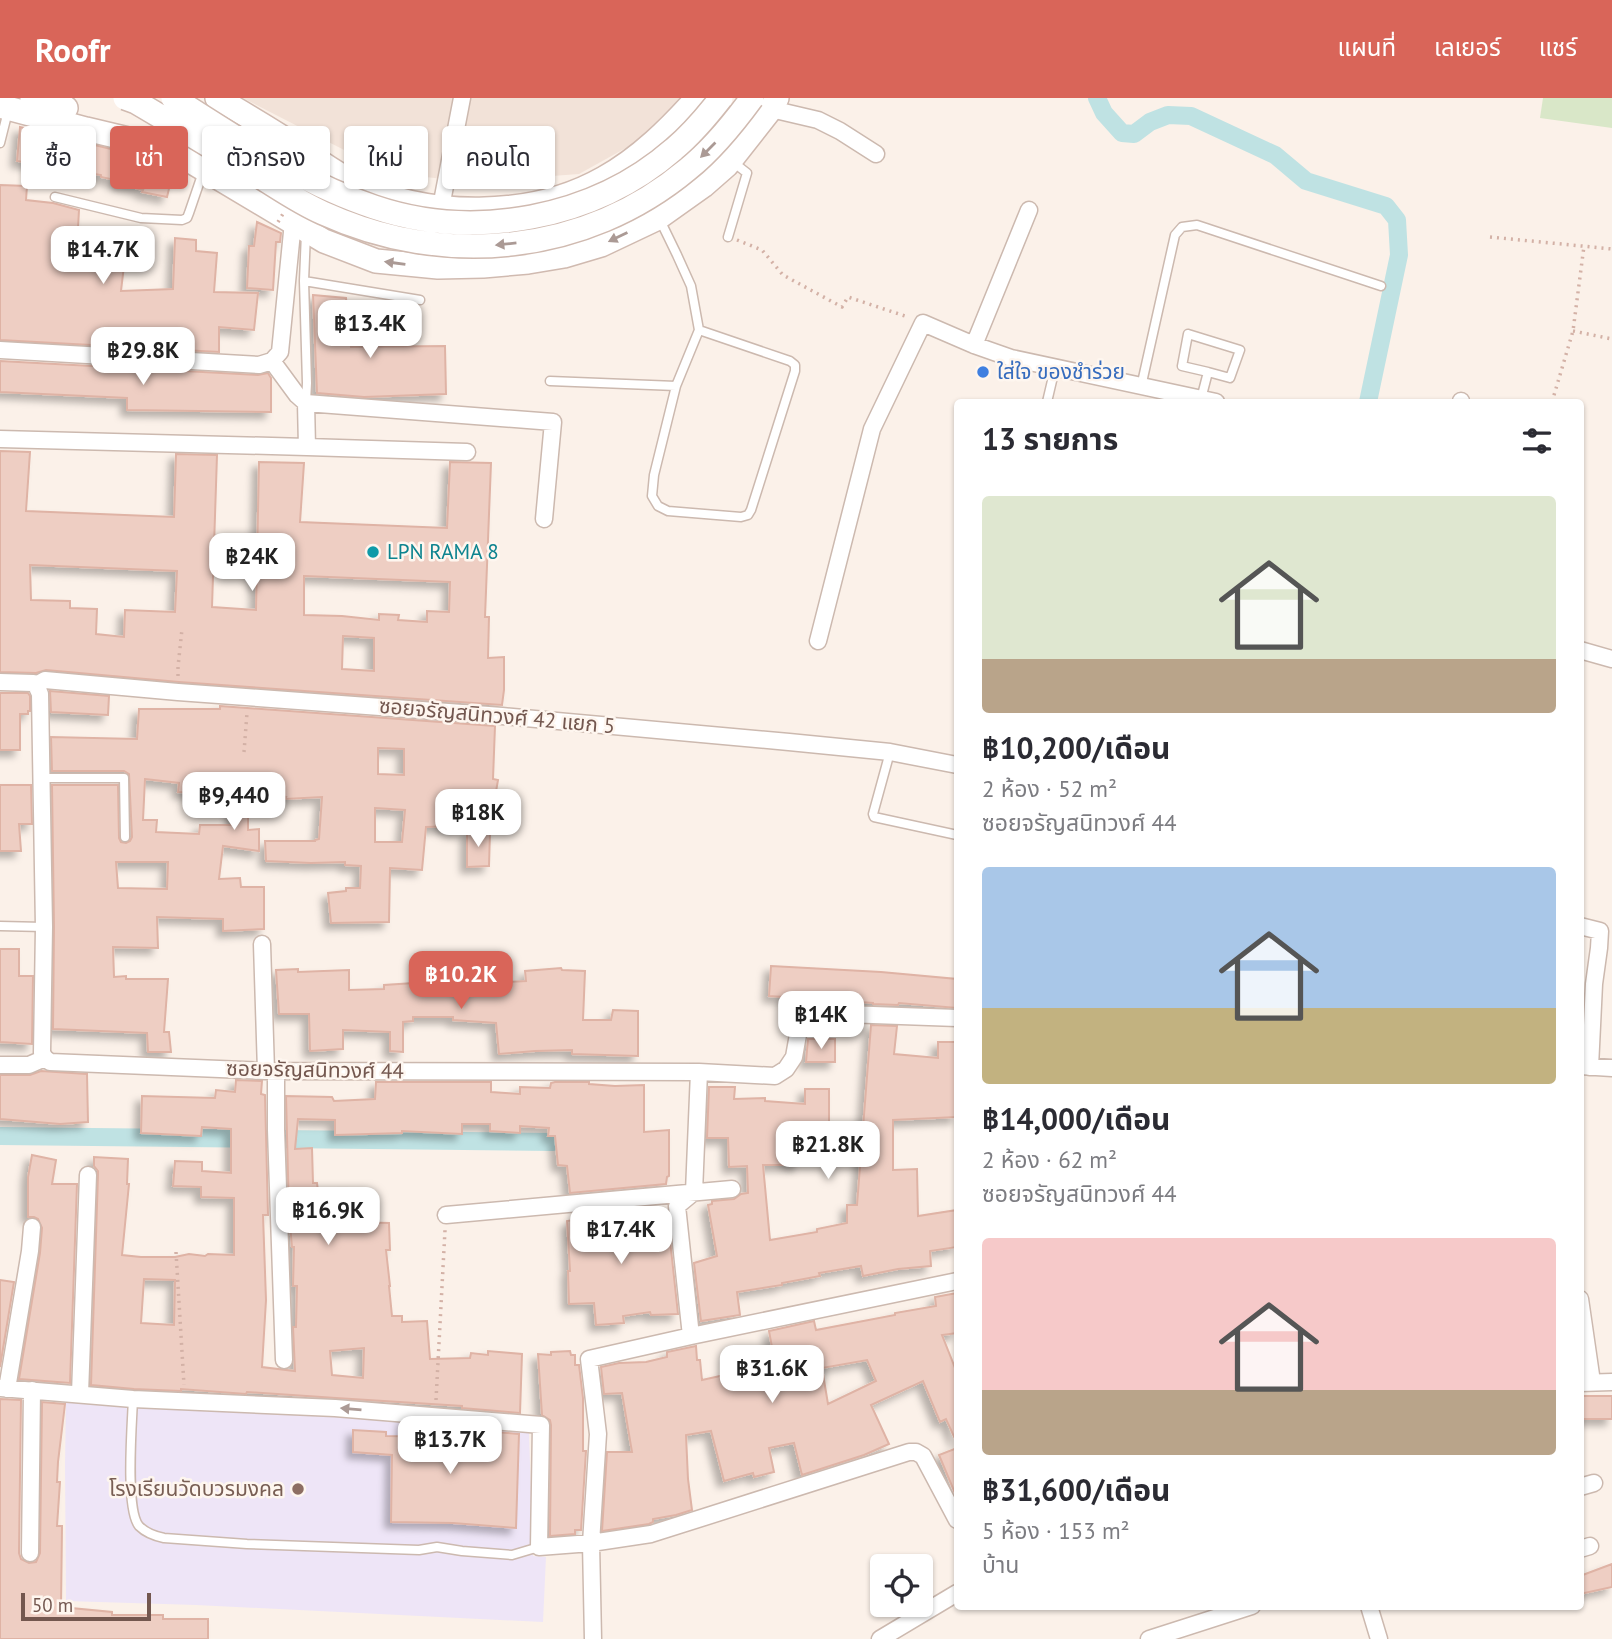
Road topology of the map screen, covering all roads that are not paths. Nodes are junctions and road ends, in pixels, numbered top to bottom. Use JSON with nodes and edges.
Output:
{"nodes":[{"id":1,"x":32,"y":98,"type":"edge"},
{"id":2,"x":125,"y":98,"type":"edge"},
{"id":3,"x":173,"y":98,"type":"edge"},
{"id":4,"x":217,"y":98,"type":"edge"},
{"id":5,"x":462,"y":98,"type":"edge"},
{"id":6,"x":696,"y":98,"type":"edge"},
{"id":7,"x":721,"y":98,"type":"edge"},
{"id":8,"x":767,"y":102,"type":"edge"},
{"id":9,"x":5,"y":107,"type":"edge"},
{"id":10,"x":111,"y":126,"type":"edge"},
{"id":11,"x":110,"y":135,"type":"edge"},
{"id":12,"x":0,"y":143,"type":"edge"},
{"id":13,"x":876,"y":154,"type":"dead end"},
{"id":14,"x":731,"y":161,"type":"junction"},
{"id":15,"x":202,"y":175,"type":"edge"},
{"id":16,"x":237,"y":189,"type":"edge"},
{"id":17,"x":55,"y":197,"type":"dead end"},
{"id":18,"x":441,"y":207,"type":"junction"},
{"id":19,"x":1028,"y":210,"type":"dead end"},
{"id":20,"x":658,"y":218,"type":"junction"},
{"id":21,"x":299,"y":226,"type":"junction"},
{"id":22,"x":728,"y":237,"type":"road end"},
{"id":23,"x":304,"y":281,"type":"junction"},
{"id":24,"x":1381,"y":286,"type":"dead end"},
{"id":25,"x":420,"y":300,"type":"dead end"},
{"id":26,"x":699,"y":330,"type":"junction"},
{"id":27,"x":974,"y":345,"type":"junction"},
{"id":28,"x":0,"y":351,"type":"edge"},
{"id":29,"x":272,"y":361,"type":"junction"},
{"id":30,"x":1055,"y":368,"type":"junction"},
{"id":31,"x":1208,"y":372,"type":"junction"},
{"id":32,"x":550,"y":381,"type":"dead end"},
{"id":33,"x":676,"y":386,"type":"junction"},
{"id":34,"x":1141,"y":387,"type":"junction"},
{"id":35,"x":1048,"y":399,"type":"edge"},
{"id":36,"x":1199,"y":399,"type":"edge"},
{"id":37,"x":1209,"y":399,"type":"edge"},
{"id":38,"x":306,"y":403,"type":"junction"},
{"id":39,"x":0,"y":439,"type":"edge"},
{"id":40,"x":307,"y":447,"type":"junction"},
{"id":41,"x":467,"y":452,"type":"dead end"},
{"id":42,"x":544,"y":519,"type":"dead end"},
{"id":43,"x":818,"y":641,"type":"dead end"},
{"id":44,"x":1584,"y":651,"type":"edge"},
{"id":45,"x":1612,"y":659,"type":"edge"},
{"id":46,"x":0,"y":682,"type":"edge"},
{"id":47,"x":36,"y":685,"type":"junction"},
{"id":48,"x":890,"y":752,"type":"junction"},
{"id":49,"x":954,"y":764,"type":"edge"},
{"id":50,"x":41,"y":778,"type":"junction"},
{"id":51,"x":954,"y":834,"type":"edge"},
{"id":52,"x":125,"y":837,"type":"dead end"},
{"id":53,"x":0,"y":926,"type":"edge"},
{"id":54,"x":1584,"y":927,"type":"edge"},
{"id":55,"x":44,"y":928,"type":"junction"},
{"id":56,"x":262,"y":944,"type":"dead end"},
{"id":57,"x":954,"y":1018,"type":"edge"},
{"id":58,"x":45,"y":1058,"type":"junction"},
{"id":59,"x":0,"y":1065,"type":"edge"},
{"id":60,"x":1585,"y":1066,"type":"edge"},
{"id":61,"x":1612,"y":1068,"type":"edge"},
{"id":62,"x":271,"y":1070,"type":"junction"},
{"id":63,"x":699,"y":1072,"type":"junction"},
{"id":64,"x":88,"y":1175,"type":"dead end"},
{"id":65,"x":732,"y":1189,"type":"dead end"},
{"id":66,"x":694,"y":1192,"type":"junction"},
{"id":67,"x":446,"y":1215,"type":"road end"},
{"id":68,"x":32,"y":1227,"type":"dead end"},
{"id":69,"x":954,"y":1282,"type":"edge"},
{"id":70,"x":691,"y":1336,"type":"junction"},
{"id":71,"x":1584,"y":1354,"type":"edge"},
{"id":72,"x":284,"y":1360,"type":"dead end"},
{"id":73,"x":1586,"y":1382,"type":"edge"},
{"id":74,"x":1612,"y":1382,"type":"edge"},
{"id":75,"x":3,"y":1388,"type":"edge"},
{"id":76,"x":32,"y":1390,"type":"junction"},
{"id":77,"x":80,"y":1394,"type":"junction"},
{"id":78,"x":133,"y":1399,"type":"junction"},
{"id":79,"x":954,"y":1514,"type":"edge"},
{"id":80,"x":591,"y":1543,"type":"junction"},
{"id":81,"x":539,"y":1547,"type":"junction"},
{"id":82,"x":30,"y":1553,"type":"dead end"},
{"id":83,"x":954,"y":1595,"type":"edge"},
{"id":84,"x":1240,"y":1610,"type":"edge"},
{"id":85,"x":1370,"y":1610,"type":"edge"},
{"id":86,"x":593,"y":1639,"type":"edge"},
{"id":87,"x":880,"y":1639,"type":"edge"},
{"id":88,"x":1149,"y":1639,"type":"edge"},
{"id":89,"x":1379,"y":1639,"type":"edge"}],
"edges":[{"from":1,"to":10,"type":"main road"},
{"from":8,"to":2,"type":"main road","one_way":true,"bridge":true},
{"from":3,"to":7,"type":"main road","bridge":true},
{"from":4,"to":18,"type":"main road"},
{"from":5,"to":18,"type":"street"},
{"from":6,"to":18,"type":"main road"},
{"from":8,"to":13,"type":"street"},
{"from":8,"to":14,"type":"main road"},
{"from":9,"to":11,"type":"main road"},
{"from":9,"to":12,"type":"lane"},
{"from":14,"to":20,"type":"main road"},
{"from":14,"to":22,"type":"lane"},
{"from":15,"to":17,"type":"lane"},
{"from":16,"to":21,"type":"main road"},
{"from":19,"to":27,"type":"street"},
{"from":20,"to":21,"type":"main road","one_way":true},
{"from":20,"to":26,"type":"lane"},
{"from":21,"to":23,"type":"lane"},
{"from":21,"to":29,"type":"street"},
{"from":23,"to":25,"type":"lane"},
{"from":23,"to":38,"type":"lane"},
{"from":24,"to":34,"type":"lane"},
{"from":26,"to":33,"type":"lane"},
{"from":26,"to":33,"type":"lane"},
{"from":27,"to":30,"type":"street"},
{"from":27,"to":43,"type":"street"},
{"from":28,"to":29,"type":"street"},
{"from":29,"to":38,"type":"street"},
{"from":30,"to":34,"type":"street"},
{"from":30,"to":35,"type":"lane"},
{"from":31,"to":31,"type":"lane"},
{"from":31,"to":37,"type":"lane"},
{"from":32,"to":33,"type":"lane"},
{"from":34,"to":36,"type":"street"},
{"from":38,"to":40,"type":"street"},
{"from":38,"to":42,"type":"street"},
{"from":39,"to":40,"type":"street"},
{"from":40,"to":41,"type":"street"},
{"from":44,"to":45,"type":"street"},
{"from":46,"to":47,"type":"street"},
{"from":47,"to":48,"type":"street","name":"ซอยจรัญสนิทวงศ์ 42 แยก 5"},
{"from":47,"to":50,"type":"street"},
{"from":48,"to":49,"type":"street","name":"ซอยจรัญสนิทวงศ์ 42 แยก 5"},
{"from":48,"to":51,"type":"lane"},
{"from":50,"to":52,"type":"lane"},
{"from":50,"to":55,"type":"street"},
{"from":53,"to":55,"type":"lane"},
{"from":54,"to":60,"type":"street"},
{"from":55,"to":58,"type":"street"},
{"from":56,"to":62,"type":"street"},
{"from":57,"to":63,"type":"street","name":"ซอยจรัญสนิทวงศ์ 44"},
{"from":58,"to":59,"type":"street"},
{"from":58,"to":62,"type":"street","name":"ซอยจรัญสนิทวงศ์ 44"},
{"from":60,"to":61,"type":"street"},
{"from":62,"to":63,"type":"street","name":"ซอยจรัญสนิทวงศ์ 44"},
{"from":62,"to":72,"type":"street"},
{"from":63,"to":66,"type":"street"},
{"from":64,"to":77,"type":"street"},
{"from":65,"to":66,"type":"street"},
{"from":66,"to":67,"type":"street"},
{"from":66,"to":70,"type":"street"},
{"from":68,"to":75,"type":"street"},
{"from":69,"to":70,"type":"street"},
{"from":70,"to":80,"type":"street"},
{"from":71,"to":73,"type":"street"},
{"from":73,"to":74,"type":"street"},
{"from":75,"to":76,"type":"street"},
{"from":76,"to":77,"type":"street"},
{"from":76,"to":82,"type":"street"},
{"from":77,"to":78,"type":"street"},
{"from":81,"to":78,"type":"street","one_way":true},
{"from":78,"to":81,"type":"lane"},
{"from":79,"to":80,"type":"street"},
{"from":80,"to":81,"type":"street"},
{"from":80,"to":86,"type":"street"},
{"from":83,"to":87,"type":"street"},
{"from":84,"to":88,"type":"street"},
{"from":85,"to":89,"type":"street"}]}
